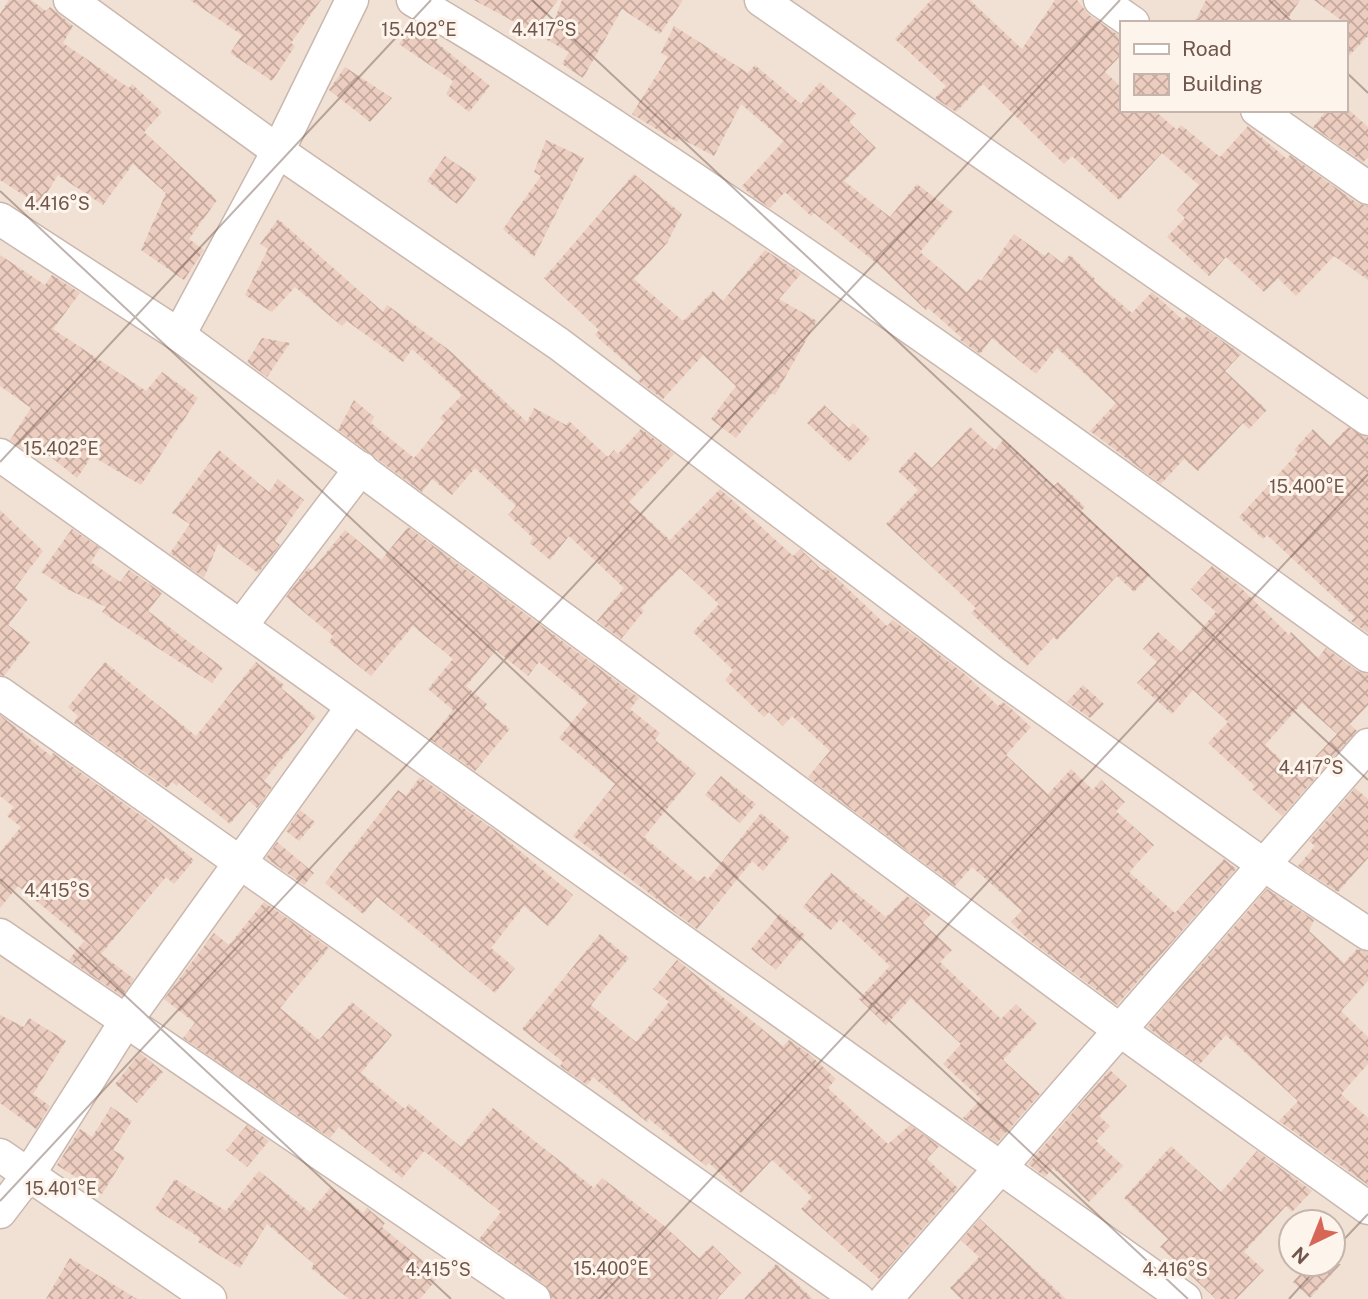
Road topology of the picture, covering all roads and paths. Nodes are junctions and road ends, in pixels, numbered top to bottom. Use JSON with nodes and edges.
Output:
{"nodes":[{"id":1,"x":70,"y":0,"type":"edge"},
{"id":2,"x":352,"y":0,"type":"edge"},
{"id":3,"x":413,"y":0,"type":"edge"},
{"id":4,"x":761,"y":0,"type":"edge"},
{"id":5,"x":1100,"y":0,"type":"edge"},
{"id":6,"x":1130,"y":21,"type":"edge"},
{"id":7,"x":1260,"y":112,"type":"edge"},
{"id":8,"x":278,"y":151,"type":"junction"},
{"id":9,"x":1368,"y":188,"type":"edge"},
{"id":10,"x":0,"y":219,"type":"edge"},
{"id":11,"x":178,"y":335,"type":"junction"},
{"id":12,"x":1368,"y":419,"type":"edge"},
{"id":13,"x":0,"y":455,"type":"edge"},
{"id":14,"x":361,"y":468,"type":"junction"},
{"id":15,"x":241,"y":626,"type":"junction"},
{"id":16,"x":1368,"y":656,"type":"edge"},
{"id":17,"x":0,"y":693,"type":"edge"},
{"id":18,"x":352,"y":706,"type":"junction"},
{"id":19,"x":1368,"y":745,"type":"edge"},
{"id":20,"x":239,"y":863,"type":"junction"},
{"id":21,"x":1264,"y":865,"type":"junction"},
{"id":22,"x":1368,"y":934,"type":"edge"},
{"id":23,"x":0,"y":936,"type":"edge"},
{"id":24,"x":127,"y":1021,"type":"junction"},
{"id":25,"x":1121,"y":1031,"type":"junction"},
{"id":26,"x":0,"y":1155,"type":"edge"},
{"id":27,"x":1002,"y":1168,"type":"junction"},
{"id":28,"x":29,"y":1174,"type":"junction"},
{"id":29,"x":1368,"y":1208,"type":"edge"},
{"id":30,"x":0,"y":1212,"type":"edge"},
{"id":31,"x":210,"y":1299,"type":"edge"},
{"id":32,"x":534,"y":1299,"type":"edge"},
{"id":33,"x":858,"y":1299,"type":"edge"},
{"id":34,"x":886,"y":1299,"type":"edge"},
{"id":35,"x":1185,"y":1299,"type":"edge"}],
"edges":[{"from":1,"to":8,"type":"street"},
{"from":2,"to":8,"type":"street"},
{"from":3,"to":16,"type":"street"},
{"from":4,"to":12,"type":"street"},
{"from":5,"to":6,"type":"street"},
{"from":7,"to":9,"type":"street"},
{"from":8,"to":11,"type":"street"},
{"from":8,"to":21,"type":"street"},
{"from":10,"to":11,"type":"street"},
{"from":11,"to":14,"type":"street"},
{"from":13,"to":15,"type":"street"},
{"from":14,"to":15,"type":"street"},
{"from":14,"to":25,"type":"street"},
{"from":15,"to":18,"type":"street"},
{"from":17,"to":20,"type":"street"},
{"from":18,"to":20,"type":"street"},
{"from":18,"to":27,"type":"street"},
{"from":19,"to":21,"type":"street"},
{"from":20,"to":24,"type":"street"},
{"from":20,"to":33,"type":"street"},
{"from":21,"to":22,"type":"street"},
{"from":21,"to":25,"type":"street"},
{"from":23,"to":24,"type":"street"},
{"from":24,"to":28,"type":"street"},
{"from":24,"to":32,"type":"street"},
{"from":25,"to":27,"type":"street"},
{"from":25,"to":29,"type":"street"},
{"from":26,"to":28,"type":"street"},
{"from":27,"to":34,"type":"street"},
{"from":27,"to":35,"type":"street"},
{"from":28,"to":30,"type":"street"},
{"from":28,"to":31,"type":"street"}]}
